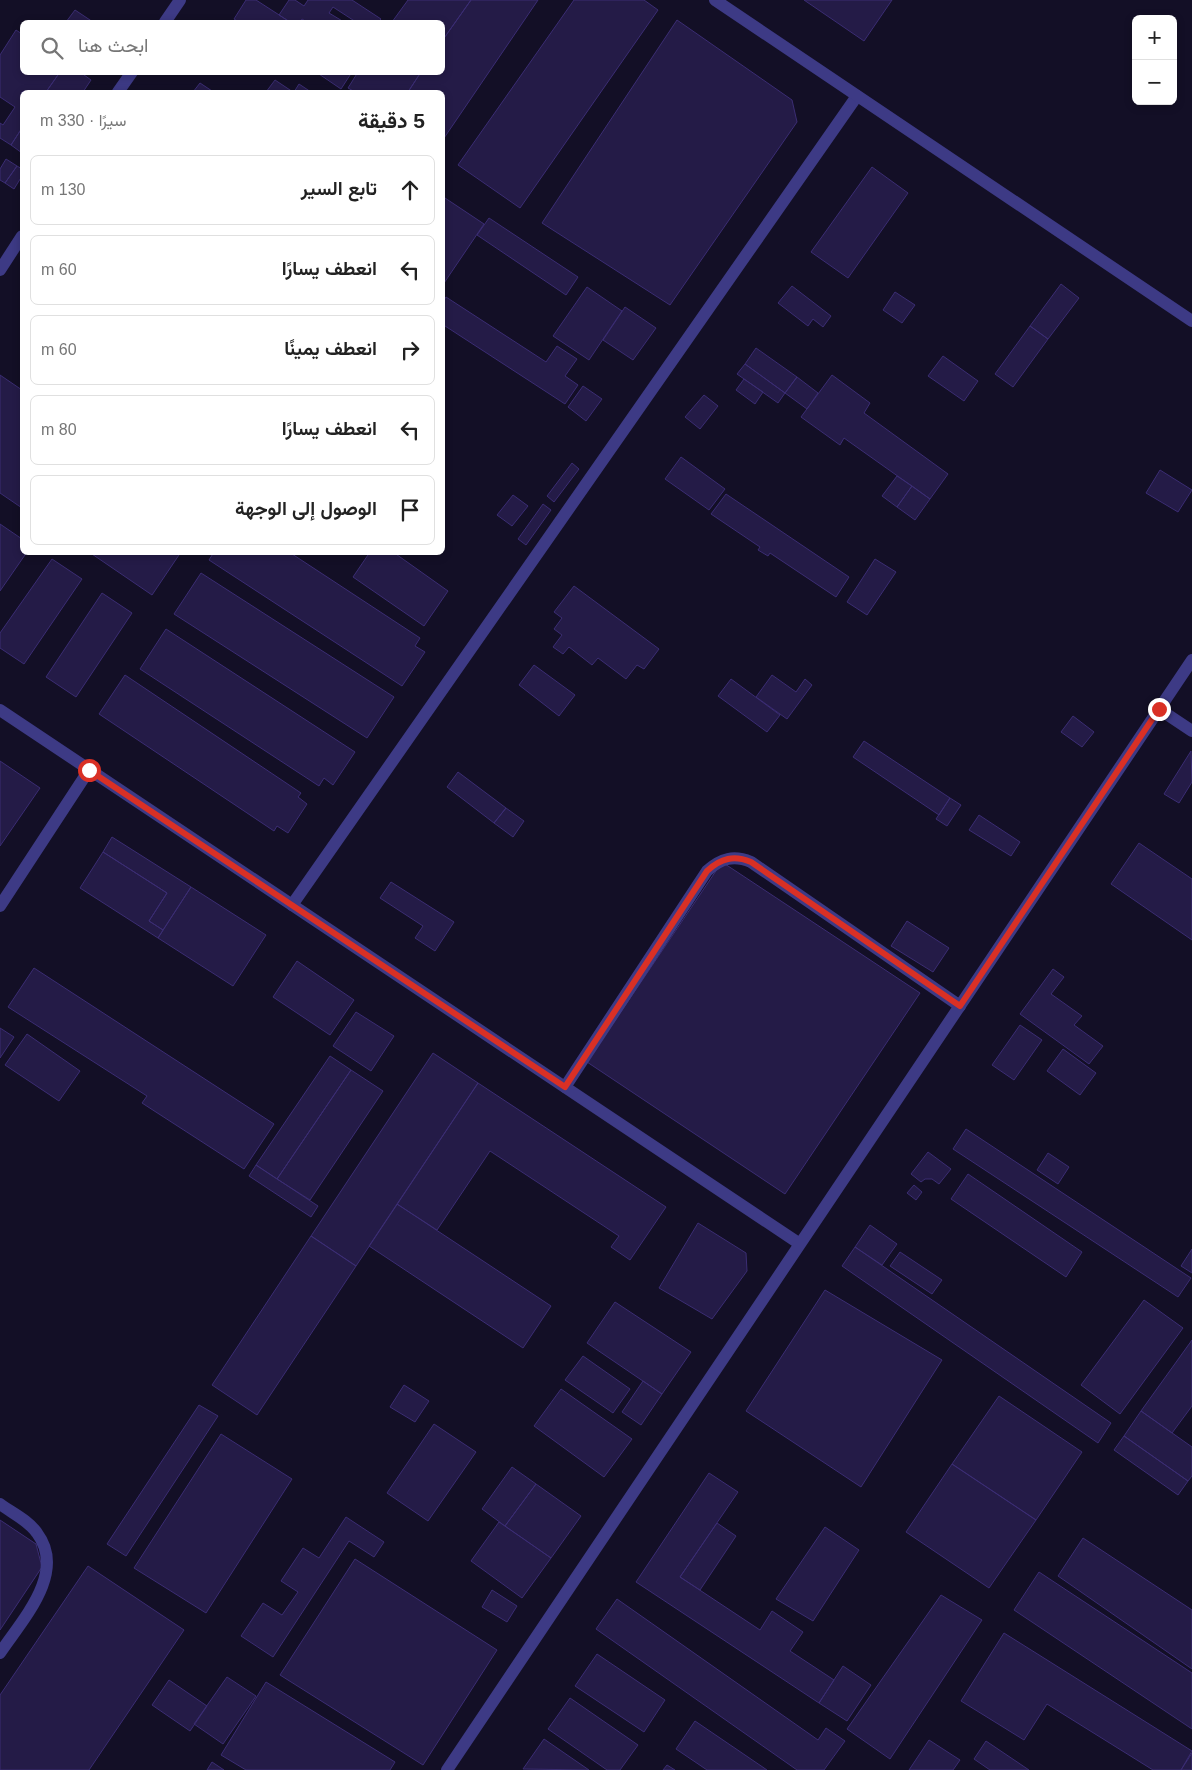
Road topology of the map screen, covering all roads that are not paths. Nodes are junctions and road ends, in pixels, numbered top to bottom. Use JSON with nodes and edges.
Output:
{"nodes":[{"id":1,"x":180,"y":0,"type":"edge"},
{"id":2,"x":715,"y":0,"type":"edge"},
{"id":3,"x":166,"y":20,"type":"edge"},
{"id":4,"x":130,"y":75,"type":"edge"},
{"id":5,"x":119,"y":90,"type":"edge"},
{"id":6,"x":857,"y":96,"type":"junction"},
{"id":7,"x":20,"y":239,"type":"edge"},
{"id":8,"x":0,"y":270,"type":"edge"},
{"id":9,"x":1192,"y":321,"type":"edge"},
{"id":10,"x":1192,"y":660,"type":"edge"},
{"id":11,"x":1159,"y":709,"type":"junction"},
{"id":12,"x":0,"y":710,"type":"edge"},
{"id":13,"x":1192,"y":731,"type":"edge"},
{"id":14,"x":89,"y":770,"type":"junction"},
{"id":15,"x":292,"y":905,"type":"junction"},
{"id":16,"x":0,"y":906,"type":"edge"},
{"id":17,"x":960,"y":1006,"type":"junction"},
{"id":18,"x":565,"y":1087,"type":"junction"},
{"id":19,"x":800,"y":1244,"type":"junction"},
{"id":20,"x":0,"y":1504,"type":"edge"},
{"id":21,"x":0,"y":1653,"type":"edge"},
{"id":22,"x":447,"y":1770,"type":"edge"}],
"edges":[{"from":1,"to":3,"type":"street"},
{"from":2,"to":6,"type":"street"},
{"from":4,"to":5,"type":"street"},
{"from":6,"to":9,"type":"street"},
{"from":6,"to":15,"type":"street"},
{"from":7,"to":8,"type":"street"},
{"from":10,"to":11,"type":"street"},
{"from":11,"to":13,"type":"street"},
{"from":11,"to":17,"type":"street"},
{"from":12,"to":14,"type":"street"},
{"from":14,"to":15,"type":"street"},
{"from":14,"to":16,"type":"street"},
{"from":15,"to":18,"type":"street"},
{"from":17,"to":18,"type":"street"},
{"from":17,"to":19,"type":"street"},
{"from":18,"to":19,"type":"street"},
{"from":19,"to":22,"type":"street"},
{"from":20,"to":21,"type":"street"}]}
